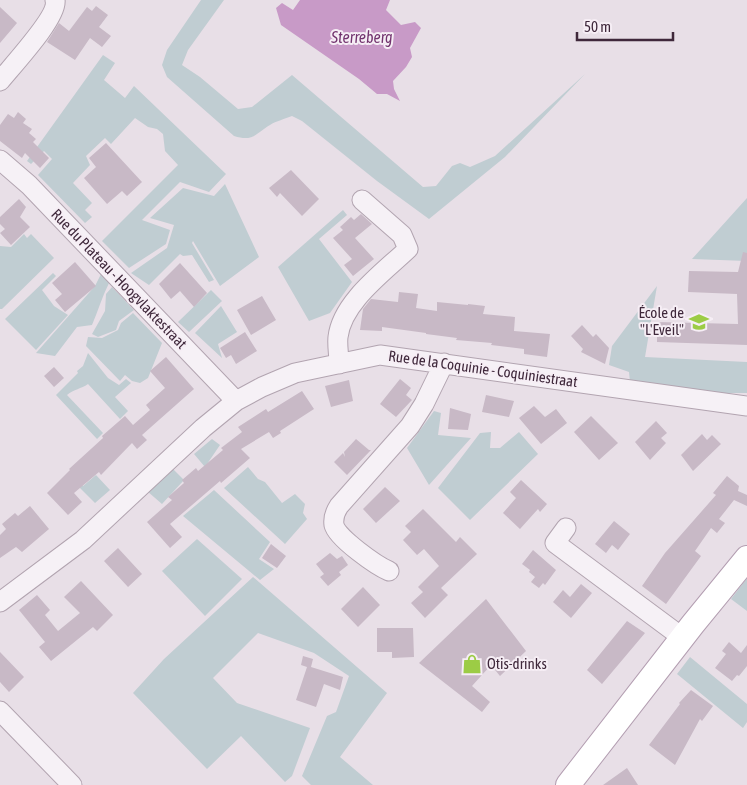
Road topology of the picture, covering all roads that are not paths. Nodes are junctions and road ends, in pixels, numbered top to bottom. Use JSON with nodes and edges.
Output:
{"nodes":[{"id":1,"x":55,"y":0,"type":"edge"},
{"id":2,"x":0,"y":81,"type":"edge"},
{"id":3,"x":0,"y":160,"type":"edge"},
{"id":4,"x":362,"y":200,"type":"dead end"},
{"id":5,"x":444,"y":363,"type":"junction"},
{"id":6,"x":339,"y":364,"type":"junction"},
{"id":7,"x":236,"y":401,"type":"junction"},
{"id":8,"x":747,"y":406,"type":"edge"},
{"id":9,"x":566,"y":528,"type":"dead end"},
{"id":10,"x":747,"y":558,"type":"edge"},
{"id":11,"x":389,"y":571,"type":"dead end"},
{"id":12,"x":0,"y":602,"type":"edge"},
{"id":13,"x":683,"y":638,"type":"junction"},
{"id":14,"x":0,"y":711,"type":"edge"},
{"id":15,"x":72,"y":785,"type":"edge"},
{"id":16,"x":568,"y":785,"type":"edge"}],
"edges":[{"from":1,"to":2,"type":"street"},
{"from":3,"to":7,"type":"street","name":"Rue du Plateau - Hoogvlaktestraat"},
{"from":4,"to":6,"type":"street"},
{"from":5,"to":6,"type":"street","name":"Rue de la Coquinie - Coquiniestraat"},
{"from":5,"to":8,"type":"street","name":"Rue de la Coquinie - Coquiniestraat"},
{"from":5,"to":11,"type":"street"},
{"from":6,"to":7,"type":"street","name":"Rue de la Coquinie - Coquiniestraat"},
{"from":7,"to":12,"type":"street","name":"Rue de la Coquinie - Coquiniestraat"},
{"from":9,"to":13,"type":"street"},
{"from":10,"to":13,"type":"main road"},
{"from":13,"to":16,"type":"main road"},
{"from":14,"to":15,"type":"street"}]}
